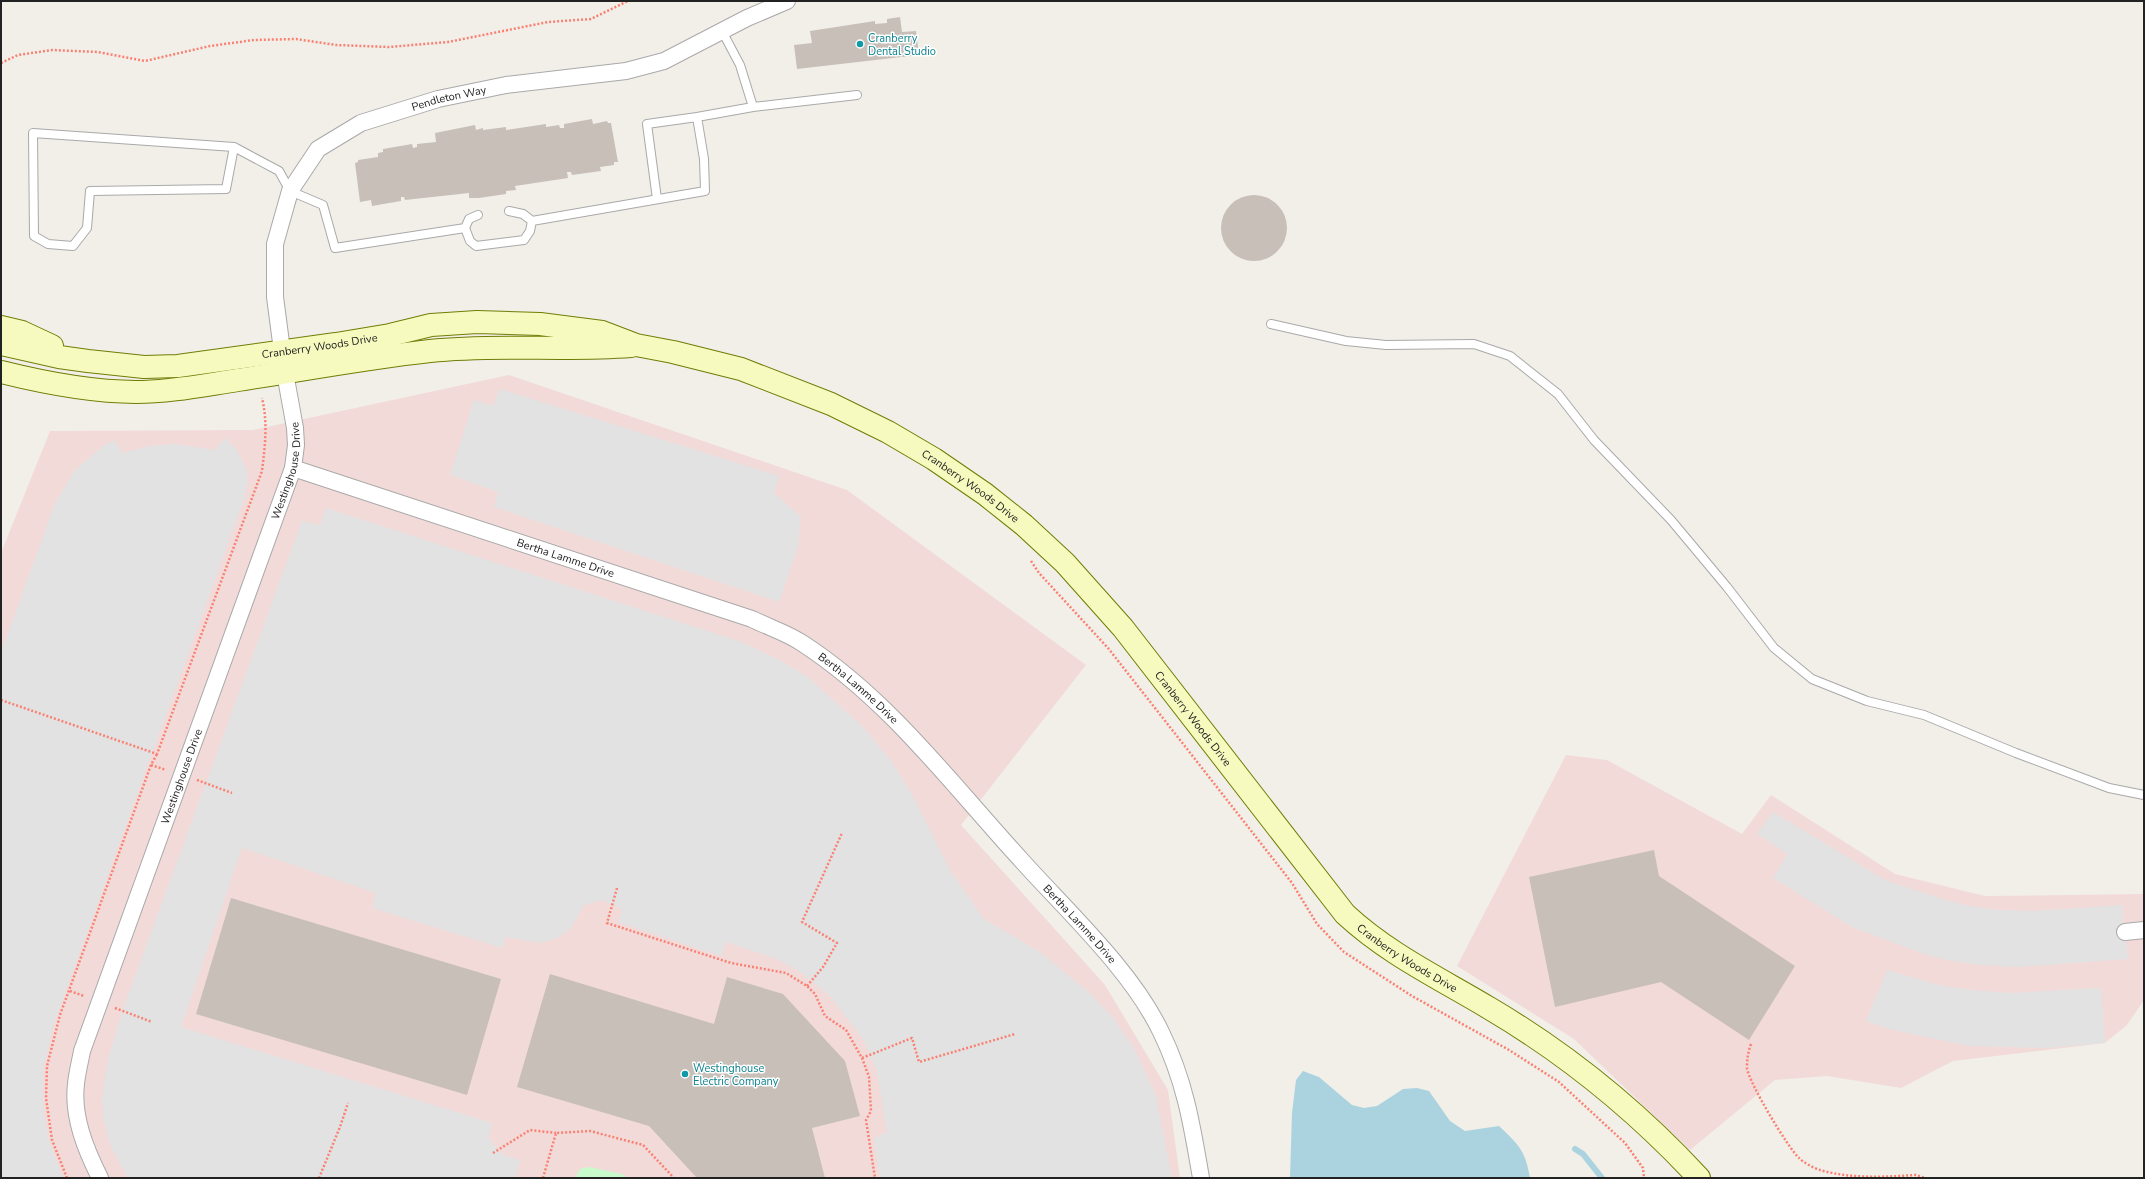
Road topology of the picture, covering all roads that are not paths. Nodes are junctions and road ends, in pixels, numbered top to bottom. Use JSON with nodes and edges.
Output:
{"nodes":[{"id":1,"x":787,"y":1,"type":"edge"},
{"id":2,"x":722,"y":31,"type":"junction"},
{"id":3,"x":857,"y":95,"type":"dead end"},
{"id":4,"x":753,"y":107,"type":"junction"},
{"id":5,"x":697,"y":117,"type":"junction"},
{"id":6,"x":234,"y":147,"type":"junction"},
{"id":7,"x":290,"y":191,"type":"junction"},
{"id":8,"x":657,"y":199,"type":"junction"},
{"id":9,"x":509,"y":211,"type":"dead end"},
{"id":10,"x":478,"y":215,"type":"dead end"},
{"id":11,"x":532,"y":221,"type":"junction"},
{"id":12,"x":465,"y":228,"type":"junction"},
{"id":13,"x":1271,"y":324,"type":"dead end"},
{"id":14,"x":1,"y":327,"type":"edge"},
{"id":15,"x":1,"y":344,"type":"edge"},
{"id":16,"x":88,"y":361,"type":"junction"},
{"id":17,"x":283,"y":363,"type":"junction"},
{"id":18,"x":1,"y":372,"type":"edge"},
{"id":19,"x":293,"y":468,"type":"junction"},
{"id":20,"x":2144,"y":795,"type":"edge"},
{"id":21,"x":2144,"y":930,"type":"edge"},
{"id":22,"x":2125,"y":932,"type":"dead end"},
{"id":23,"x":100,"y":1178,"type":"edge"},
{"id":24,"x":1201,"y":1178,"type":"edge"},
{"id":25,"x":1698,"y":1178,"type":"edge"}],
"edges":[{"from":1,"to":2,"type":"street","name":"Pendleton Way"},
{"from":2,"to":4,"type":"lane"},
{"from":2,"to":7,"type":"street","name":"Pendleton Way"},
{"from":3,"to":4,"type":"lane"},
{"from":4,"to":5,"type":"lane"},
{"from":5,"to":8,"type":"lane"},
{"from":5,"to":8,"type":"lane"},
{"from":6,"to":6,"type":"lane"},
{"from":6,"to":7,"type":"lane"},
{"from":7,"to":12,"type":"lane"},
{"from":7,"to":17,"type":"street","name":"Pendleton Way"},
{"from":8,"to":11,"type":"lane"},
{"from":9,"to":11,"type":"lane"},
{"from":10,"to":12,"type":"lane"},
{"from":11,"to":12,"type":"lane"},
{"from":13,"to":20,"type":"lane"},
{"from":14,"to":16,"type":"street"},
{"from":15,"to":16,"type":"street","name":"Cranberry Woods Drive"},
{"from":16,"to":17,"type":"street","name":"Cranberry Woods Drive"},
{"from":17,"to":18,"type":"street","name":"Cranberry Woods Drive"},
{"from":17,"to":19,"type":"street","name":"Westinghouse Drive"},
{"from":17,"to":25,"type":"street","name":"Cranberry Woods Drive"},
{"from":19,"to":23,"type":"street","name":"Westinghouse Drive"},
{"from":19,"to":24,"type":"street","name":"Bertha Lamme Drive"},
{"from":21,"to":22,"type":"street"}]}
